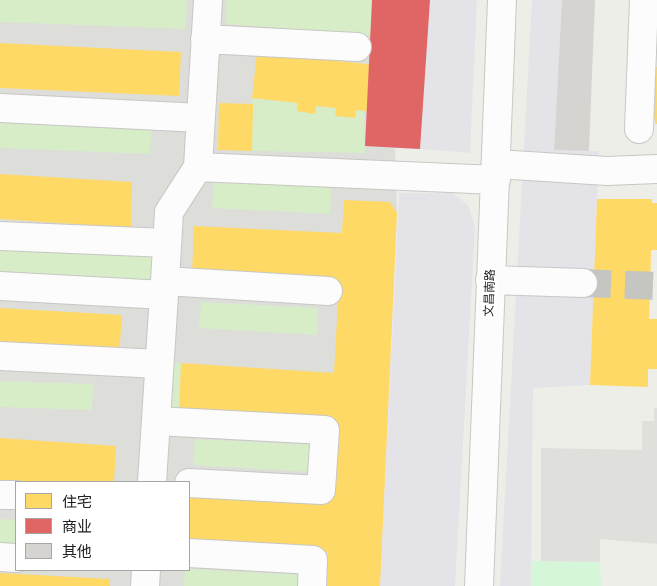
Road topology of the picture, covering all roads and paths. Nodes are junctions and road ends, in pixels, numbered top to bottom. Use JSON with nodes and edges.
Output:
{"nodes":[{"id":1,"x":208,"y":0,"type":"edge"},
{"id":2,"x":502,"y":0,"type":"edge"},
{"id":3,"x":644,"y":0,"type":"edge"},
{"id":4,"x":205,"y":39,"type":"junction"},
{"id":5,"x":358,"y":47,"type":"dead end"},
{"id":6,"x":0,"y":108,"type":"edge"},
{"id":7,"x":201,"y":118,"type":"junction"},
{"id":8,"x":639,"y":129,"type":"dead end"},
{"id":9,"x":198,"y":167,"type":"junction"},
{"id":10,"x":657,"y":169,"type":"edge"},
{"id":11,"x":496,"y":172,"type":"junction"},
{"id":12,"x":0,"y":236,"type":"edge"},
{"id":13,"x":167,"y":243,"type":"junction"},
{"id":14,"x":490,"y":280,"type":"junction"},
{"id":15,"x":583,"y":283,"type":"tunnel mouth"},
{"id":16,"x":0,"y":286,"type":"edge"},
{"id":17,"x":328,"y":290,"type":"dead end"},
{"id":18,"x":0,"y":356,"type":"edge"},
{"id":19,"x":160,"y":364,"type":"junction"},
{"id":20,"x":156,"y":421,"type":"junction"},
{"id":21,"x":152,"y":481,"type":"edge"},
{"id":22,"x":190,"y":483,"type":"edge"},
{"id":23,"x":0,"y":495,"type":"edge"},
{"id":24,"x":15,"y":495,"type":"edge"},
{"id":25,"x":190,"y":553,"type":"edge"},
{"id":26,"x":0,"y":557,"type":"edge"},
{"id":27,"x":15,"y":558,"type":"edge"},
{"id":28,"x":146,"y":571,"type":"edge"},
{"id":29,"x":146,"y":586,"type":"edge"},
{"id":30,"x":312,"y":586,"type":"edge"},
{"id":31,"x":479,"y":586,"type":"edge"}],
"edges":[{"from":1,"to":4,"type":"street"},
{"from":2,"to":11,"type":"street","name":"文昌南路"},
{"from":3,"to":8,"type":"street"},
{"from":4,"to":5,"type":"street"},
{"from":4,"to":7,"type":"street"},
{"from":6,"to":7,"type":"street"},
{"from":7,"to":9,"type":"street"},
{"from":9,"to":11,"type":"street"},
{"from":9,"to":13,"type":"street"},
{"from":10,"to":11,"type":"street"},
{"from":11,"to":14,"type":"street","name":"文昌南路"},
{"from":12,"to":13,"type":"street"},
{"from":13,"to":17,"type":"street"},
{"from":14,"to":15,"type":"street"},
{"from":14,"to":31,"type":"street","name":"文昌南路"},
{"from":16,"to":19,"type":"street"},
{"from":18,"to":19,"type":"street"},
{"from":19,"to":20,"type":"street"},
{"from":20,"to":21,"type":"street"},
{"from":20,"to":22,"type":"street"},
{"from":23,"to":24,"type":"street"},
{"from":25,"to":30,"type":"street"},
{"from":26,"to":27,"type":"street"},
{"from":28,"to":29,"type":"street"}]}
